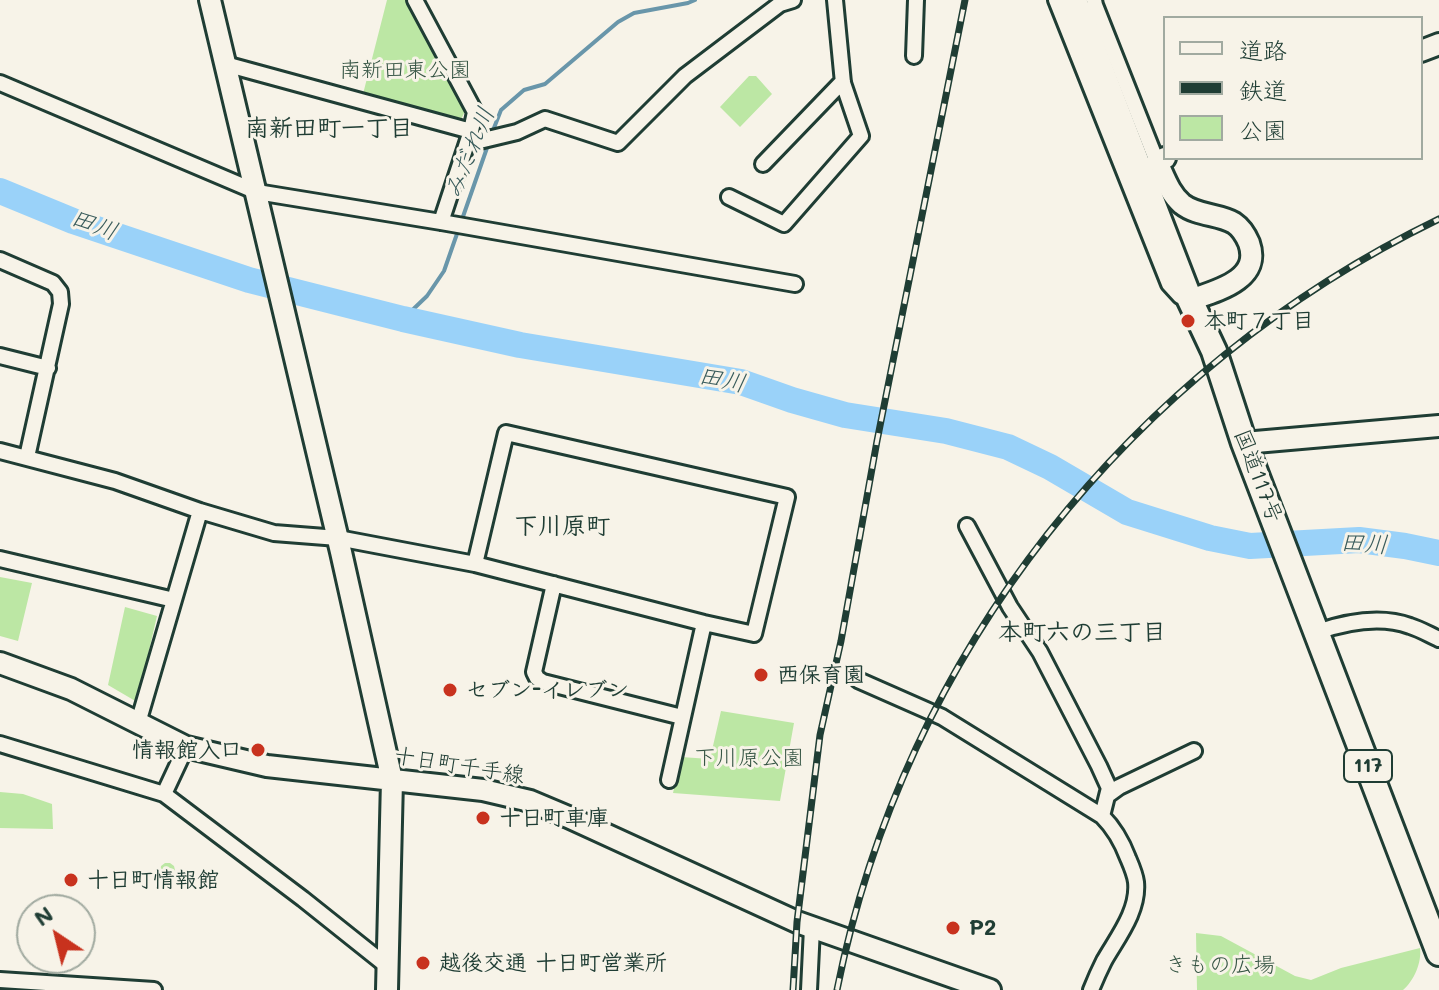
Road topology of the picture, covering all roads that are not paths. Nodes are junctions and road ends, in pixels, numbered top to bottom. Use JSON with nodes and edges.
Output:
{"nodes":[{"id":1,"x":210,"y":0,"type":"edge"},
{"id":2,"x":415,"y":0,"type":"edge"},
{"id":3,"x":793,"y":0,"type":"edge"},
{"id":4,"x":835,"y":0,"type":"edge"},
{"id":5,"x":916,"y":0,"type":"edge"},
{"id":6,"x":1056,"y":0,"type":"edge"},
{"id":7,"x":1074,"y":0,"type":"edge"},
{"id":8,"x":1094,"y":0,"type":"edge"},
{"id":9,"x":914,"y":56,"type":"dead end"},
{"id":10,"x":225,"y":64,"type":"junction"},
{"id":11,"x":843,"y":81,"type":"junction"},
{"id":12,"x":0,"y":83,"type":"edge"},
{"id":13,"x":473,"y":138,"type":"junction"},
{"id":14,"x":1161,"y":160,"type":"edge"},
{"id":15,"x":763,"y":164,"type":"dead end"},
{"id":16,"x":257,"y":192,"type":"junction"},
{"id":17,"x":729,"y":197,"type":"dead end"},
{"id":18,"x":441,"y":222,"type":"junction"},
{"id":19,"x":0,"y":260,"type":"edge"},
{"id":20,"x":795,"y":284,"type":"dead end"},
{"id":21,"x":1190,"y":300,"type":"junction"},
{"id":22,"x":0,"y":356,"type":"edge"},
{"id":23,"x":48,"y":368,"type":"junction"},
{"id":24,"x":1439,"y":426,"type":"edge"},
{"id":25,"x":1244,"y":443,"type":"junction"},
{"id":26,"x":0,"y":451,"type":"edge"},
{"id":27,"x":27,"y":457,"type":"junction"},
{"id":28,"x":200,"y":511,"type":"junction"},
{"id":29,"x":967,"y":526,"type":"dead end"},
{"id":30,"x":338,"y":538,"type":"junction"},
{"id":31,"x":0,"y":559,"type":"edge"},
{"id":32,"x":475,"y":564,"type":"junction"},
{"id":33,"x":554,"y":584,"type":"junction"},
{"id":34,"x":174,"y":600,"type":"junction"},
{"id":35,"x":704,"y":623,"type":"junction"},
{"id":36,"x":1317,"y":632,"type":"junction"},
{"id":37,"x":1439,"y":639,"type":"edge"},
{"id":38,"x":0,"y":663,"type":"edge"},
{"id":39,"x":858,"y":680,"type":"dead end"},
{"id":40,"x":682,"y":717,"type":"junction"},
{"id":41,"x":138,"y":723,"type":"junction"},
{"id":42,"x":0,"y":744,"type":"edge"},
{"id":43,"x":186,"y":747,"type":"junction"},
{"id":44,"x":1194,"y":751,"type":"dead end"},
{"id":45,"x":392,"y":780,"type":"junction"},
{"id":46,"x":669,"y":780,"type":"dead end"},
{"id":47,"x":164,"y":794,"type":"junction"},
{"id":48,"x":1108,"y":795,"type":"junction"},
{"id":49,"x":1102,"y":816,"type":"junction"},
{"id":50,"x":812,"y":928,"type":"junction"},
{"id":51,"x":1439,"y":953,"type":"edge"},
{"id":52,"x":387,"y":966,"type":"junction"},
{"id":53,"x":0,"y":980,"type":"edge"},
{"id":54,"x":154,"y":990,"type":"edge"},
{"id":55,"x":387,"y":990,"type":"edge"},
{"id":56,"x":809,"y":990,"type":"edge"},
{"id":57,"x":990,"y":990,"type":"edge"},
{"id":58,"x":1091,"y":990,"type":"edge"}],
"edges":[{"from":1,"to":10,"type":"street"},
{"from":2,"to":13,"type":"street"},
{"from":3,"to":13,"type":"street"},
{"from":4,"to":11,"type":"street"},
{"from":5,"to":9,"type":"street"},
{"from":6,"to":21,"type":"street"},
{"from":7,"to":21,"type":"highway","name":"国道117号","number":"117"},
{"from":8,"to":14,"type":"street"},
{"from":10,"to":13,"type":"street"},
{"from":10,"to":16,"type":"street"},
{"from":11,"to":15,"type":"street"},
{"from":11,"to":17,"type":"street"},
{"from":12,"to":16,"type":"street"},
{"from":13,"to":18,"type":"street"},
{"from":14,"to":21,"type":"street"},
{"from":16,"to":18,"type":"street"},
{"from":16,"to":30,"type":"street"},
{"from":18,"to":20,"type":"street"},
{"from":19,"to":23,"type":"street"},
{"from":21,"to":25,"type":"highway","name":"国道117号","number":"117"},
{"from":22,"to":23,"type":"street"},
{"from":23,"to":27,"type":"street"},
{"from":24,"to":25,"type":"street"},
{"from":25,"to":36,"type":"highway","name":"国道117号","number":"117"},
{"from":26,"to":27,"type":"street"},
{"from":27,"to":28,"type":"street"},
{"from":28,"to":30,"type":"street"},
{"from":28,"to":34,"type":"street"},
{"from":29,"to":48,"type":"street"},
{"from":30,"to":32,"type":"street"},
{"from":30,"to":45,"type":"street"},
{"from":31,"to":34,"type":"street"},
{"from":32,"to":33,"type":"street"},
{"from":32,"to":35,"type":"street"},
{"from":33,"to":35,"type":"street"},
{"from":33,"to":40,"type":"street"},
{"from":34,"to":41,"type":"street"},
{"from":35,"to":40,"type":"street"},
{"from":36,"to":37,"type":"street"},
{"from":36,"to":51,"type":"highway","name":"国道117号","number":"117"},
{"from":38,"to":41,"type":"street","name":"十日町千手線"},
{"from":39,"to":49,"type":"street"},
{"from":40,"to":46,"type":"street"},
{"from":41,"to":43,"type":"street","name":"十日町千手線"},
{"from":42,"to":47,"type":"street"},
{"from":43,"to":45,"type":"street","name":"十日町千手線"},
{"from":43,"to":47,"type":"street"},
{"from":44,"to":48,"type":"street"},
{"from":45,"to":50,"type":"street","name":"十日町千手線"},
{"from":45,"to":52,"type":"street"},
{"from":47,"to":52,"type":"street"},
{"from":48,"to":49,"type":"street"},
{"from":49,"to":58,"type":"street"},
{"from":50,"to":56,"type":"street"},
{"from":50,"to":57,"type":"street","name":"十日町千手線"},
{"from":52,"to":55,"type":"street"},
{"from":53,"to":54,"type":"street"}]}
